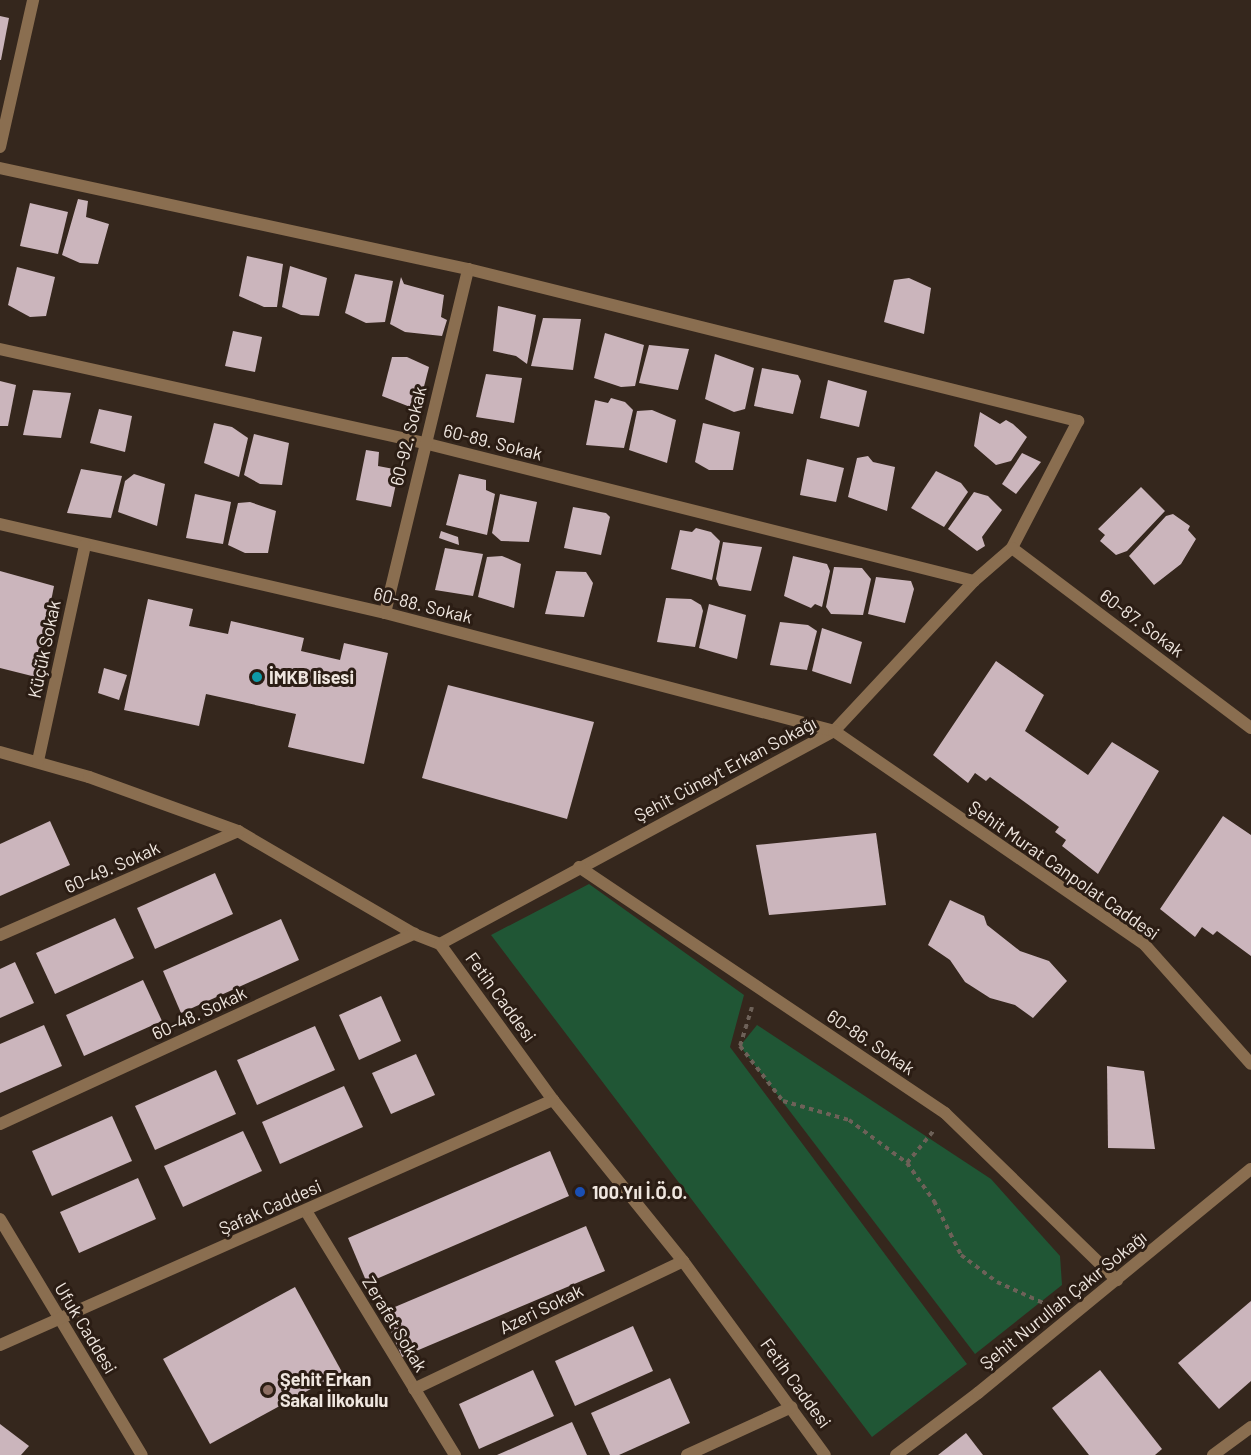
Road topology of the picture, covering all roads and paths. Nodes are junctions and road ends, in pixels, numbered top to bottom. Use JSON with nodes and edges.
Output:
{"nodes":[{"id":1,"x":33,"y":0,"type":"edge"},
{"id":2,"x":0,"y":147,"type":"edge"},
{"id":3,"x":0,"y":168,"type":"edge"},
{"id":4,"x":468,"y":269,"type":"junction"},
{"id":5,"x":0,"y":349,"type":"edge"},
{"id":6,"x":424,"y":443,"type":"junction"},
{"id":7,"x":0,"y":524,"type":"edge"},
{"id":8,"x":85,"y":545,"type":"junction"},
{"id":9,"x":1012,"y":548,"type":"junction"},
{"id":10,"x":974,"y":581,"type":"junction"},
{"id":11,"x":385,"y":613,"type":"junction"},
{"id":12,"x":1251,"y":728,"type":"edge"},
{"id":13,"x":834,"y":731,"type":"junction"},
{"id":14,"x":0,"y":752,"type":"edge"},
{"id":15,"x":38,"y":761,"type":"junction"},
{"id":16,"x":238,"y":831,"type":"junction"},
{"id":17,"x":579,"y":867,"type":"junction"},
{"id":18,"x":414,"y":934,"type":"junction"},
{"id":19,"x":0,"y":935,"type":"edge"},
{"id":20,"x":441,"y":944,"type":"junction"},
{"id":21,"x":758,"y":987,"type":"junction"},
{"id":22,"x":1251,"y":1064,"type":"edge"},
{"id":23,"x":554,"y":1100,"type":"junction"},
{"id":24,"x":946,"y":1114,"type":"junction"},
{"id":25,"x":0,"y":1124,"type":"edge"},
{"id":26,"x":907,"y":1163,"type":"junction"},
{"id":27,"x":1251,"y":1169,"type":"edge"},
{"id":28,"x":306,"y":1211,"type":"junction"},
{"id":29,"x":0,"y":1219,"type":"edge"},
{"id":30,"x":683,"y":1261,"type":"junction"},
{"id":31,"x":1117,"y":1280,"type":"junction"},
{"id":32,"x":1071,"y":1317,"type":"junction"},
{"id":33,"x":59,"y":1318,"type":"junction"},
{"id":34,"x":0,"y":1345,"type":"edge"},
{"id":35,"x":414,"y":1389,"type":"junction"},
{"id":36,"x":792,"y":1407,"type":"junction"},
{"id":37,"x":1251,"y":1427,"type":"edge"},
{"id":38,"x":142,"y":1455,"type":"edge"},
{"id":39,"x":455,"y":1455,"type":"edge"},
{"id":40,"x":687,"y":1455,"type":"edge"},
{"id":41,"x":825,"y":1455,"type":"edge"},
{"id":42,"x":896,"y":1455,"type":"edge"},
{"id":43,"x":1213,"y":1455,"type":"edge"}],
"edges":[{"from":1,"to":2,"type":"street"},
{"from":3,"to":4,"type":"street"},
{"from":4,"to":6,"type":"street","name":"60-92. Sokak"},
{"from":4,"to":9,"type":"street","name":"Şehit Cüneyt Erkan Sokağı"},
{"from":5,"to":6,"type":"street","name":"60-89. Sokak"},
{"from":6,"to":10,"type":"street","name":"60-89. Sokak"},
{"from":6,"to":11,"type":"street","name":"60-92. Sokak"},
{"from":7,"to":8,"type":"street","name":"60-88. Sokak"},
{"from":8,"to":11,"type":"street","name":"60-88. Sokak"},
{"from":8,"to":15,"type":"street","name":"Küçük Sokak"},
{"from":9,"to":10,"type":"street","name":"Şehit Cüneyt Erkan Sokağı"},
{"from":9,"to":12,"type":"street","name":"60-87. Sokak"},
{"from":10,"to":13,"type":"street","name":"Şehit Cüneyt Erkan Sokağı"},
{"from":11,"to":13,"type":"street","name":"60-88. Sokak"},
{"from":13,"to":17,"type":"street","name":"Şehit Cüneyt Erkan Sokağı"},
{"from":13,"to":22,"type":"street","name":"Şehit Murat Canpolat Caddesi"},
{"from":14,"to":15,"type":"street","name":"Fetih Caddesi"},
{"from":15,"to":16,"type":"street","name":"Fetih Caddesi"},
{"from":16,"to":18,"type":"street","name":"Fetih Caddesi"},
{"from":16,"to":19,"type":"street","name":"60-49. Sokak"},
{"from":17,"to":20,"type":"street","name":"Şehit Cüneyt Erkan Sokağı"},
{"from":17,"to":21,"type":"street","name":"60-86. Sokak"},
{"from":18,"to":20,"type":"street","name":"Fetih Caddesi"},
{"from":18,"to":25,"type":"street","name":"60-48. Sokak"},
{"from":20,"to":23,"type":"street","name":"Fetih Caddesi"},
{"from":21,"to":24,"type":"street","name":"60-86. Sokak"},
{"from":21,"to":26,"type":"path"},
{"from":23,"to":28,"type":"street","name":"Şafak Caddesi"},
{"from":23,"to":30,"type":"street","name":"Fetih Caddesi"},
{"from":24,"to":26,"type":"path"},
{"from":24,"to":31,"type":"street","name":"60-86. Sokak"},
{"from":26,"to":32,"type":"path"},
{"from":27,"to":31,"type":"street","name":"Şehit Nurullah Çakır Sokağı"},
{"from":28,"to":33,"type":"street","name":"Şafak Caddesi"},
{"from":28,"to":35,"type":"street","name":"Zerafet Sokak"},
{"from":29,"to":33,"type":"street","name":"Ufuk Caddesi"},
{"from":30,"to":35,"type":"street","name":"Azeri Sokak"},
{"from":30,"to":36,"type":"street","name":"Fetih Caddesi"},
{"from":31,"to":32,"type":"street","name":"Şehit Nurullah Çakır Sokağı"},
{"from":32,"to":42,"type":"street","name":"Şehit Nurullah Çakır Sokağı"},
{"from":33,"to":34,"type":"street","name":"Şafak Caddesi"},
{"from":33,"to":38,"type":"street","name":"Ufuk Caddesi"},
{"from":35,"to":39,"type":"street","name":"Zerafet Sokak"},
{"from":36,"to":40,"type":"street"},
{"from":36,"to":41,"type":"street","name":"Fetih Caddesi"},
{"from":37,"to":43,"type":"street"}]}
